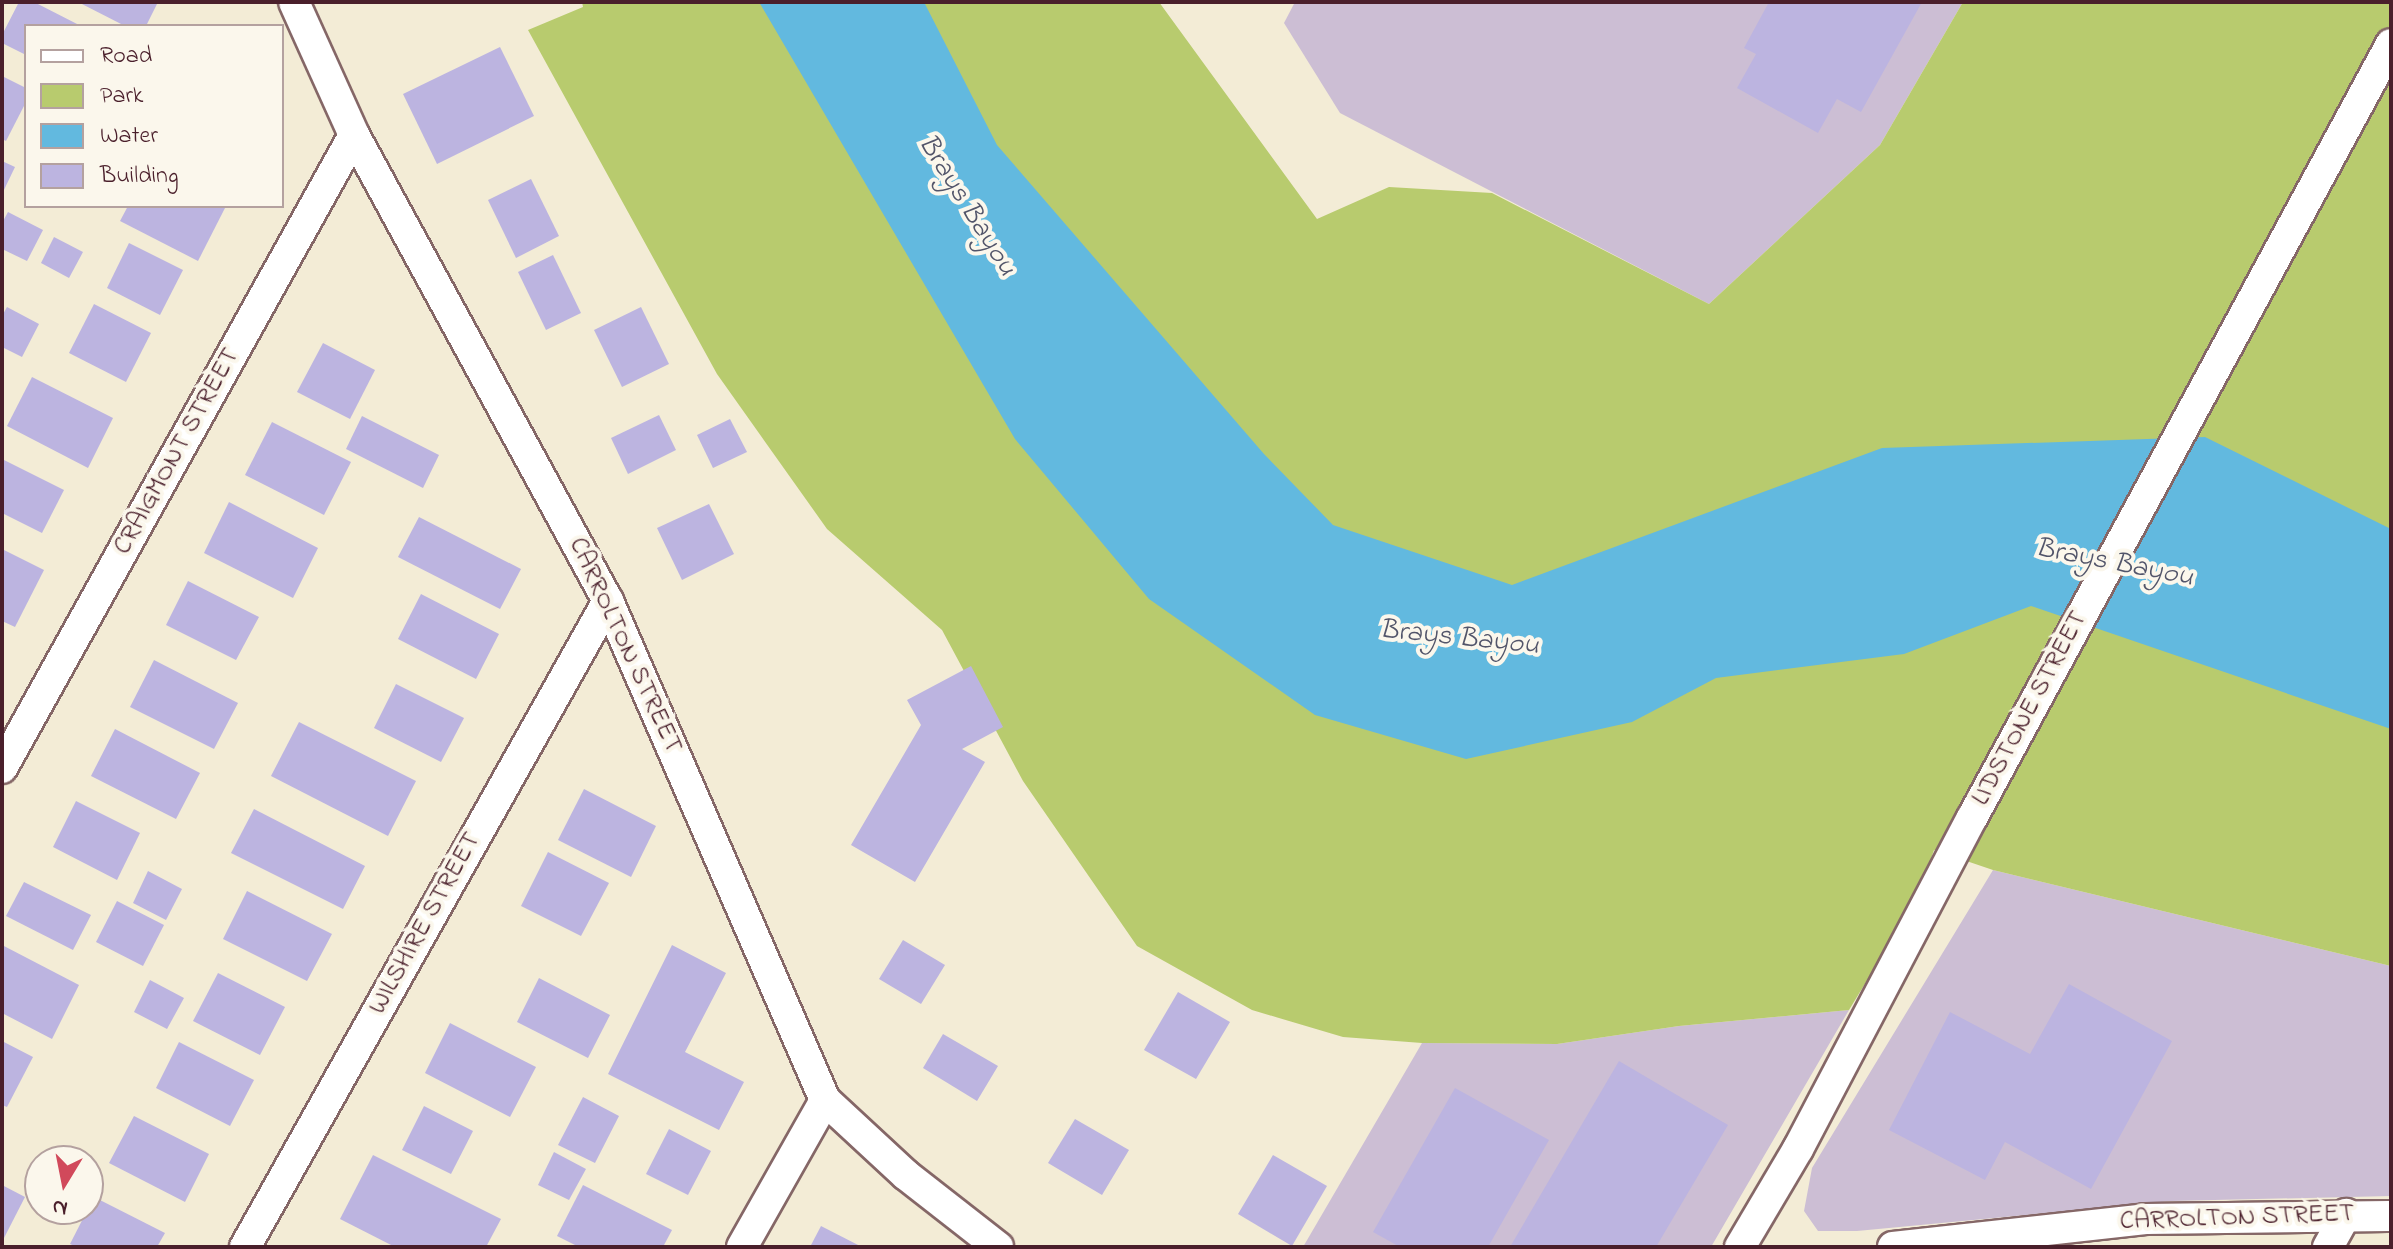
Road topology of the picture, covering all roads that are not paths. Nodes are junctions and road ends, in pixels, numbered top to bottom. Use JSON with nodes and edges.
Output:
{"nodes":[{"id":1,"x":294,"y":2,"type":"edge"},
{"id":2,"x":2391,"y":44,"type":"edge"},
{"id":3,"x":354,"y":135,"type":"junction"},
{"id":4,"x":608,"y":601,"type":"junction"},
{"id":5,"x":2,"y":768,"type":"edge"},
{"id":6,"x":825,"y":1100,"type":"junction"},
{"id":7,"x":2346,"y":1214,"type":"junction"},
{"id":8,"x":2391,"y":1216,"type":"edge"},
{"id":9,"x":245,"y":1247,"type":"edge"},
{"id":10,"x":742,"y":1247,"type":"edge"},
{"id":11,"x":998,"y":1247,"type":"edge"},
{"id":12,"x":1740,"y":1247,"type":"edge"},
{"id":13,"x":1893,"y":1247,"type":"edge"},
{"id":14,"x":2328,"y":1247,"type":"edge"}],
"edges":[{"from":1,"to":3,"type":"street","name":"CARROLTON STREET"},
{"from":2,"to":12,"type":"street","name":"LIDSTONE STREET"},
{"from":3,"to":4,"type":"street","name":"CARROLTON STREET"},
{"from":3,"to":5,"type":"street","name":"CRAIGMONT STREET"},
{"from":4,"to":6,"type":"street","name":"CARROLTON STREET"},
{"from":4,"to":9,"type":"street","name":"WILSHIRE STREET"},
{"from":6,"to":10,"type":"street"},
{"from":6,"to":11,"type":"street","name":"CARROLTON STREET"},
{"from":7,"to":8,"type":"street","name":"CARROLTON STREET"},
{"from":7,"to":13,"type":"street","name":"CARROLTON STREET"},
{"from":7,"to":14,"type":"street"}]}
